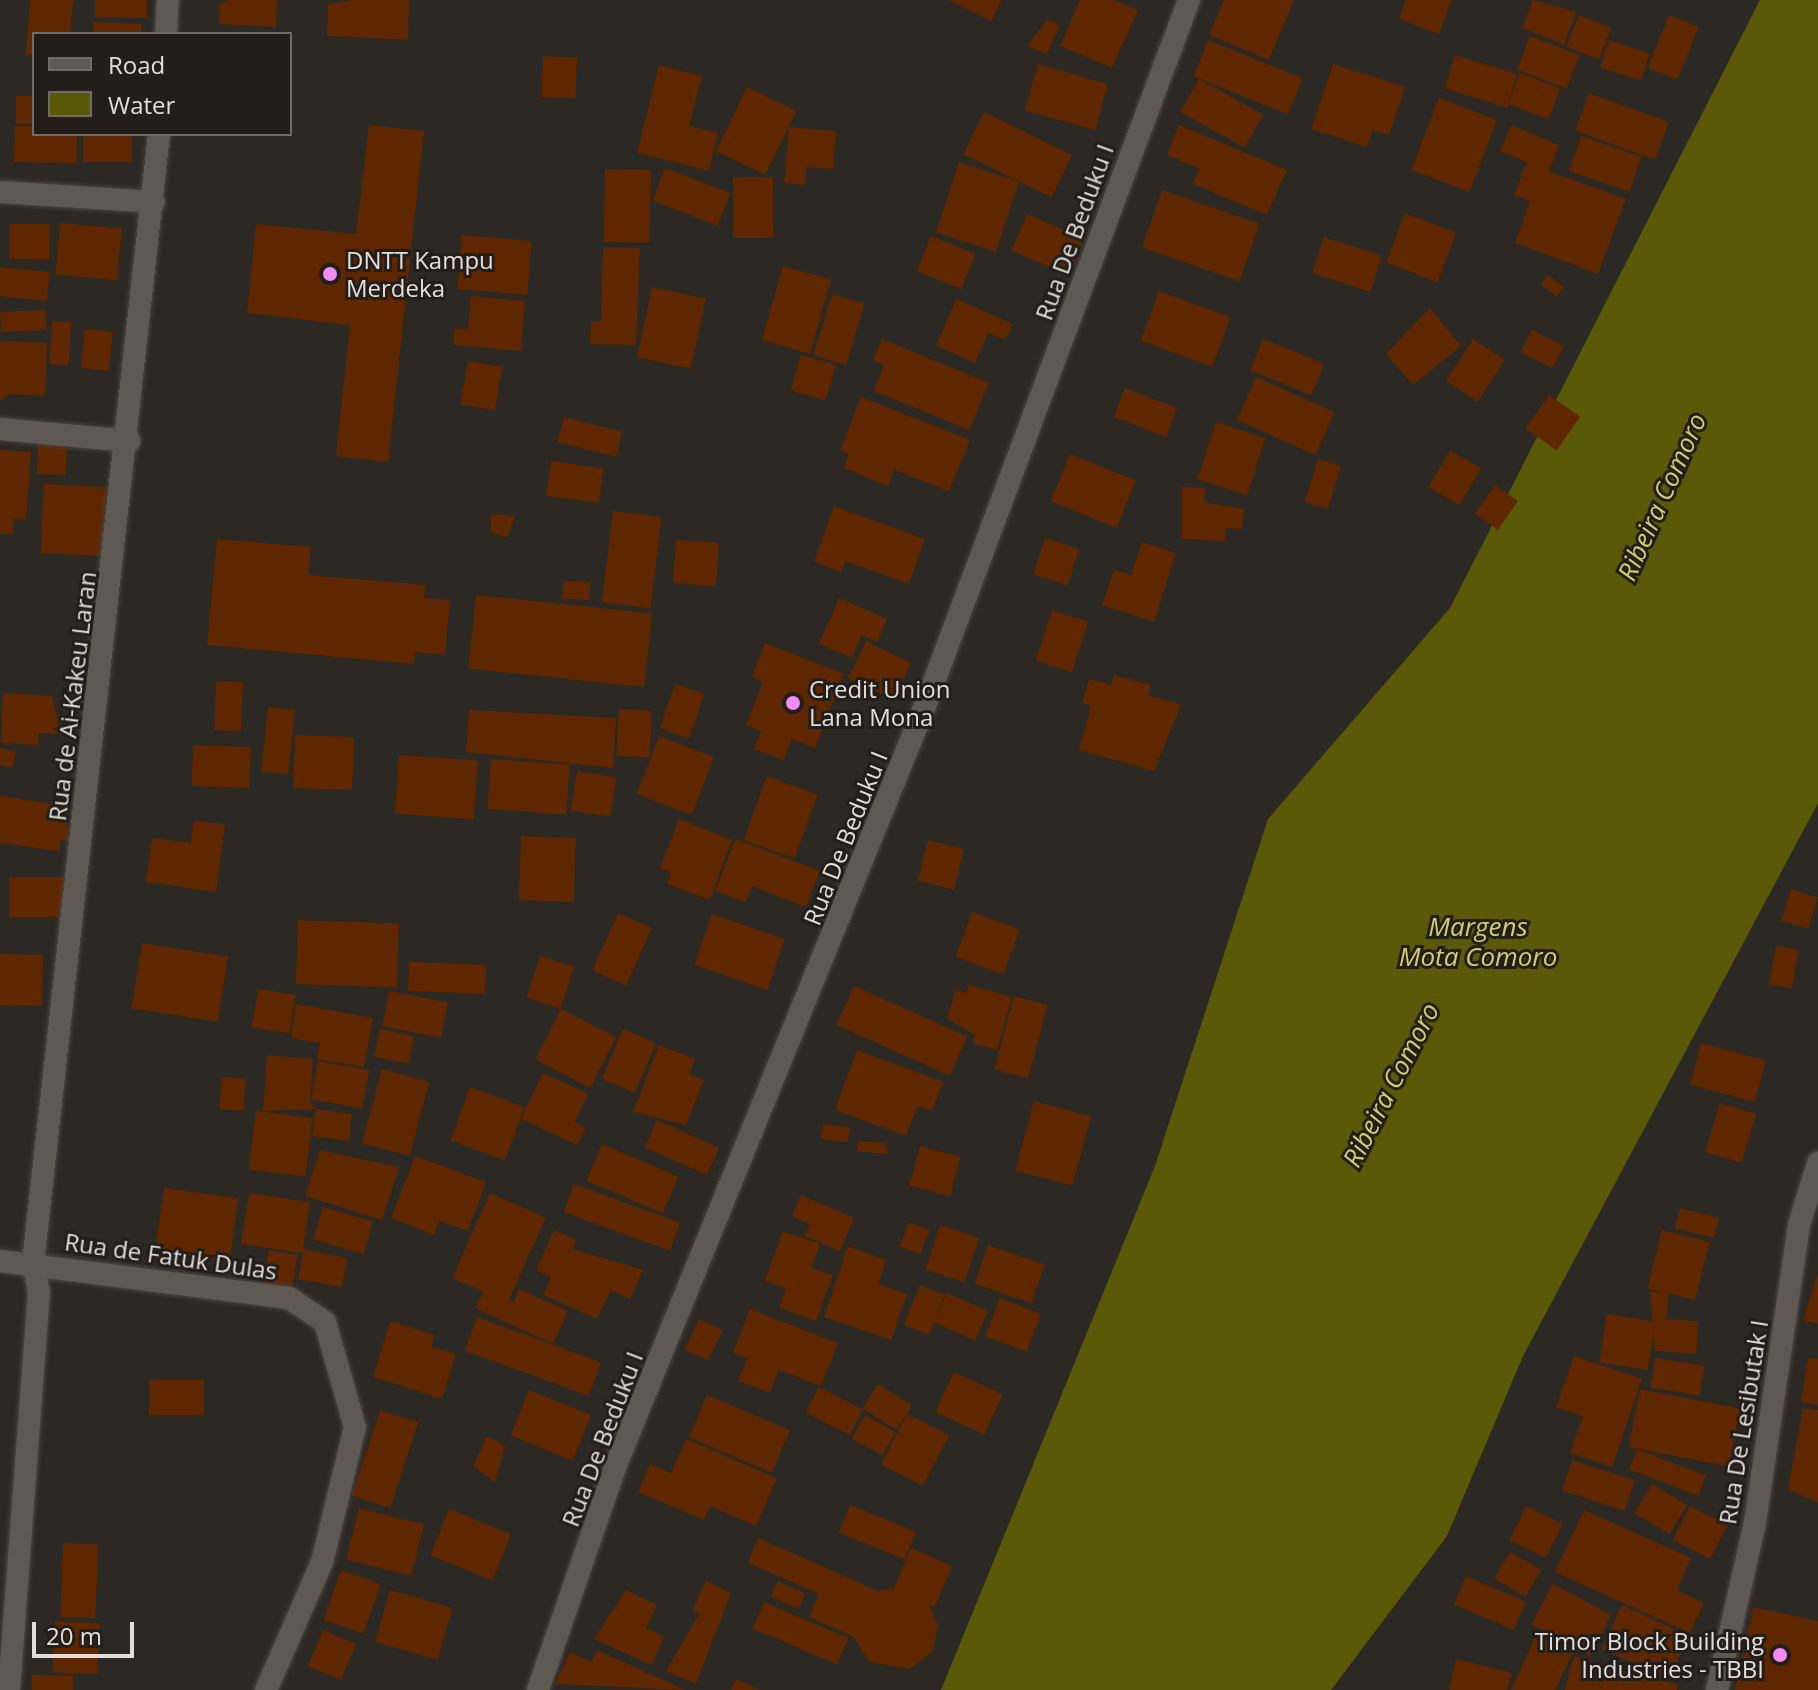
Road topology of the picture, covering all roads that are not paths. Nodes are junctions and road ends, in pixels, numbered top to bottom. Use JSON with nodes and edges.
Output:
{"nodes":[{"id":1,"x":168,"y":0,"type":"edge"},
{"id":2,"x":1189,"y":0,"type":"edge"},
{"id":3,"x":166,"y":32,"type":"edge"},
{"id":4,"x":159,"y":136,"type":"edge"},
{"id":5,"x":0,"y":192,"type":"edge"},
{"id":6,"x":154,"y":202,"type":"junction"},
{"id":7,"x":0,"y":429,"type":"edge"},
{"id":8,"x":129,"y":441,"type":"junction"},
{"id":9,"x":1818,"y":1163,"type":"edge"},
{"id":10,"x":0,"y":1261,"type":"edge"},
{"id":11,"x":33,"y":1263,"type":"junction"},
{"id":12,"x":9,"y":1690,"type":"edge"},
{"id":13,"x":266,"y":1690,"type":"edge"},
{"id":14,"x":538,"y":1690,"type":"edge"},
{"id":15,"x":1717,"y":1690,"type":"edge"}],
"edges":[{"from":1,"to":3,"type":"street"},
{"from":2,"to":14,"type":"street","name":"Rua De Beduku I"},
{"from":4,"to":6,"type":"street","name":"Rua de Ai-Kakeu Laran"},
{"from":5,"to":6,"type":"street"},
{"from":6,"to":8,"type":"street","name":"Rua de Ai-Kakeu Laran"},
{"from":7,"to":8,"type":"street"},
{"from":8,"to":11,"type":"street","name":"Rua de Ai-Kakeu Laran"},
{"from":9,"to":15,"type":"street","name":"Rua De Lesibutak I"},
{"from":10,"to":11,"type":"street","name":"Rua de Fatuk Dulas"},
{"from":11,"to":12,"type":"street","name":"Rua de Ai-Kakeu Laran"},
{"from":11,"to":13,"type":"street","name":"Rua de Fatuk Dulas"}]}
